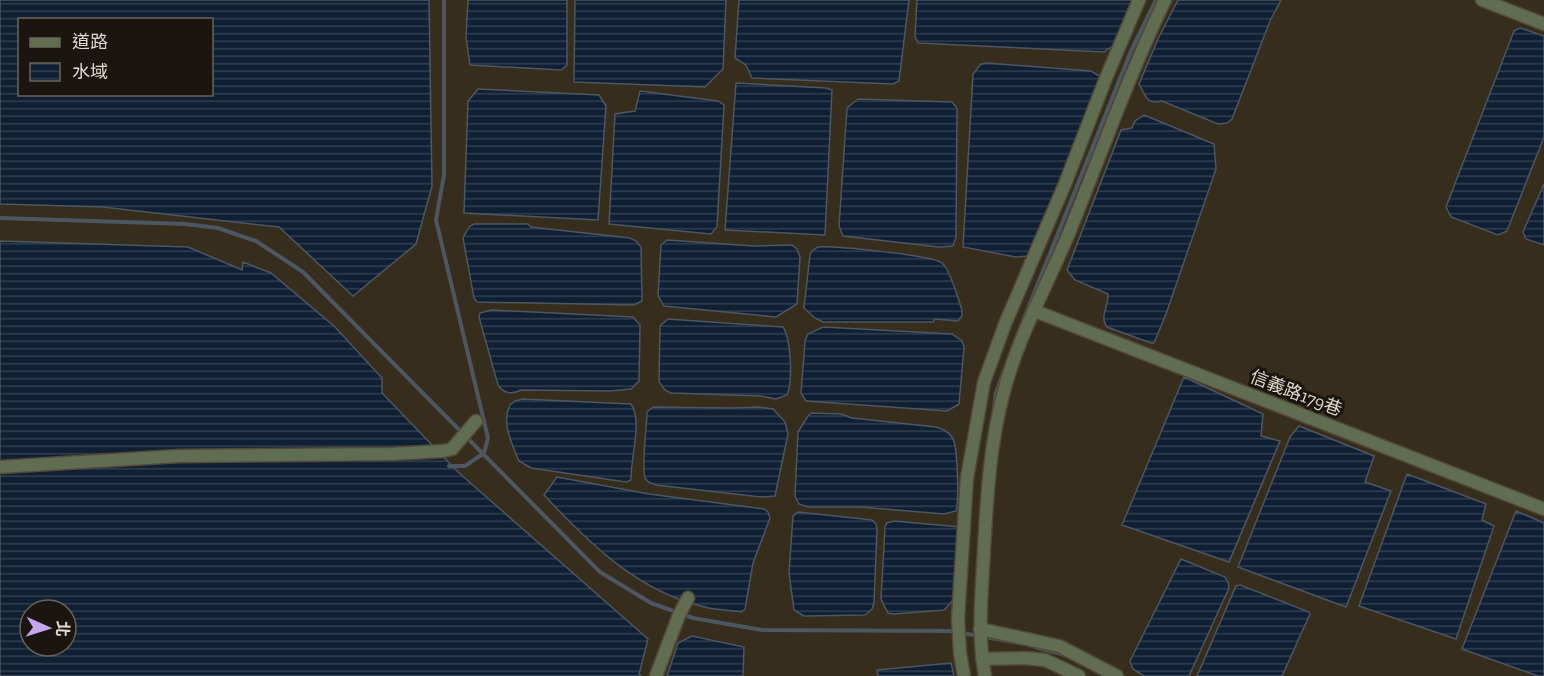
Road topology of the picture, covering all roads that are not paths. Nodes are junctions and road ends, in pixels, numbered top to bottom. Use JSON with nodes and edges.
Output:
{"nodes":[{"id":1,"x":1139,"y":0,"type":"edge"},
{"id":2,"x":1165,"y":0,"type":"edge"},
{"id":3,"x":1482,"y":0,"type":"edge"},
{"id":4,"x":1544,"y":24,"type":"edge"},
{"id":5,"x":1035,"y":311,"type":"junction"},
{"id":6,"x":476,"y":421,"type":"dead end"},
{"id":7,"x":0,"y":467,"type":"edge"},
{"id":8,"x":1544,"y":509,"type":"edge"},
{"id":9,"x":687,"y":601,"type":"dead end"},
{"id":10,"x":980,"y":632,"type":"junction"},
{"id":11,"x":981,"y":655,"type":"junction"},
{"id":12,"x":656,"y":676,"type":"edge"},
{"id":13,"x":964,"y":676,"type":"edge"},
{"id":14,"x":985,"y":676,"type":"edge"},
{"id":15,"x":1079,"y":676,"type":"edge"},
{"id":16,"x":1118,"y":676,"type":"edge"}],
"edges":[{"from":1,"to":13,"type":"street"},
{"from":2,"to":5,"type":"street"},
{"from":3,"to":4,"type":"street"},
{"from":5,"to":8,"type":"street","name":"信義路179巷"},
{"from":5,"to":10,"type":"street"},
{"from":6,"to":7,"type":"street"},
{"from":9,"to":12,"type":"street"},
{"from":10,"to":11,"type":"street"},
{"from":10,"to":16,"type":"street"},
{"from":11,"to":14,"type":"street"},
{"from":11,"to":15,"type":"street"}]}
